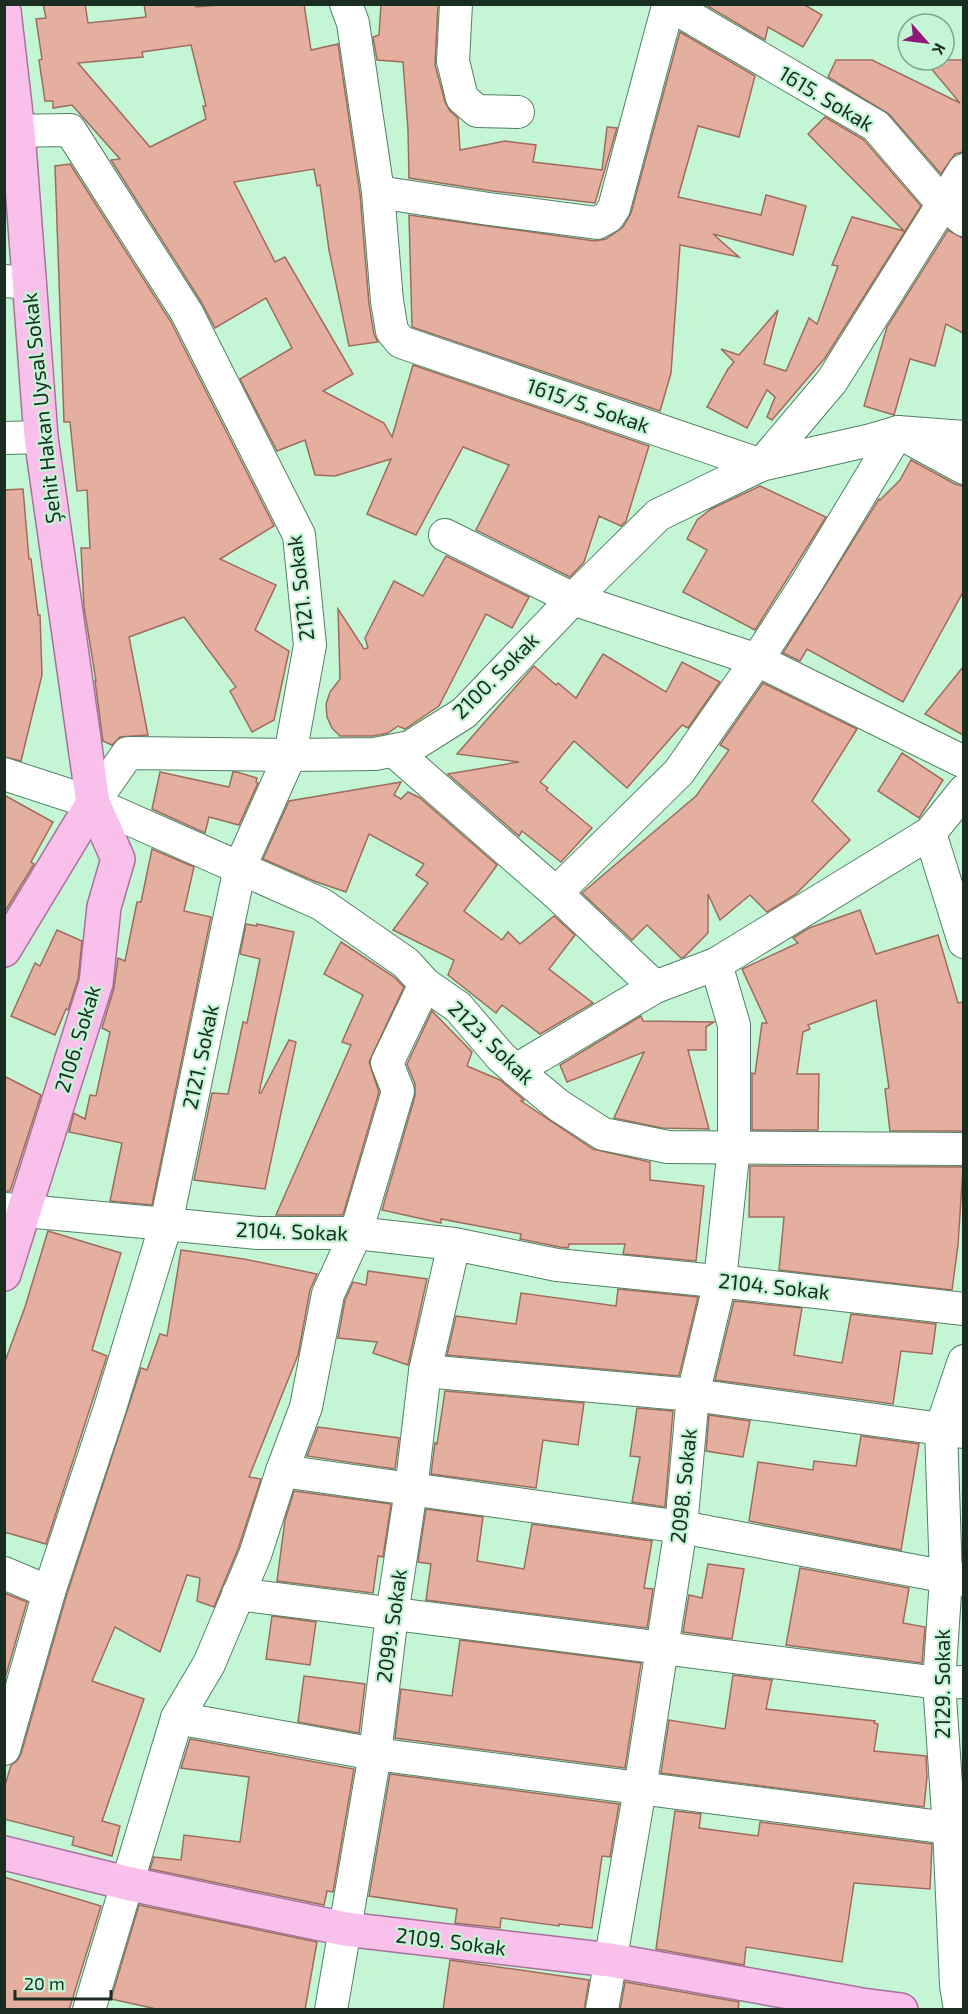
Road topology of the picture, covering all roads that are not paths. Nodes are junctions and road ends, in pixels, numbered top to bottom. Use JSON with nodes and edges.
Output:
{"nodes":[{"id":1,"x":346,"y":4,"type":"edge"},
{"id":2,"x":456,"y":4,"type":"edge"},
{"id":3,"x":668,"y":5,"type":"edge"},
{"id":4,"x":4,"y":11,"type":"edge"},
{"id":5,"x":518,"y":112,"type":"dead end"},
{"id":6,"x":11,"y":132,"type":"edge"},
{"id":7,"x":963,"y":171,"type":"edge"},
{"id":8,"x":378,"y":192,"type":"junction"},
{"id":9,"x":953,"y":211,"type":"edge"},
{"id":10,"x":17,"y":282,"type":"edge"},
{"id":11,"x":898,"y":432,"type":"junction"},
{"id":12,"x":41,"y":437,"type":"junction"},
{"id":13,"x":963,"y":437,"type":"edge"},
{"id":14,"x":4,"y":438,"type":"edge"},
{"id":15,"x":761,"y":465,"type":"junction"},
{"id":16,"x":963,"y":468,"type":"edge"},
{"id":17,"x":445,"y":535,"type":"dead end"},
{"id":18,"x":573,"y":599,"type":"junction"},
{"id":19,"x":757,"y":660,"type":"junction"},
{"id":20,"x":394,"y":751,"type":"junction"},
{"id":21,"x":290,"y":756,"type":"junction"},
{"id":22,"x":963,"y":762,"type":"edge"},
{"id":23,"x":4,"y":774,"type":"edge"},
{"id":24,"x":963,"y":790,"type":"edge"},
{"id":25,"x":93,"y":803,"type":"junction"},
{"id":26,"x":930,"y":833,"type":"junction"},
{"id":27,"x":240,"y":867,"type":"junction"},
{"id":28,"x":556,"y":893,"type":"junction"},
{"id":29,"x":963,"y":942,"type":"edge"},
{"id":30,"x":4,"y":950,"type":"edge"},
{"id":31,"x":716,"y":964,"type":"junction"},
{"id":32,"x":425,"y":984,"type":"junction"},
{"id":33,"x":656,"y":987,"type":"junction"},
{"id":34,"x":516,"y":1070,"type":"junction"},
{"id":35,"x":734,"y":1146,"type":"junction"},
{"id":36,"x":963,"y":1149,"type":"edge"},
{"id":37,"x":15,"y":1211,"type":"edge"},
{"id":38,"x":166,"y":1224,"type":"junction"},
{"id":39,"x":356,"y":1233,"type":"junction"},
{"id":40,"x":454,"y":1244,"type":"junction"},
{"id":41,"x":4,"y":1274,"type":"edge"},
{"id":42,"x":720,"y":1281,"type":"junction"},
{"id":43,"x":963,"y":1309,"type":"edge"},
{"id":44,"x":963,"y":1361,"type":"edge"},
{"id":45,"x":425,"y":1371,"type":"junction"},
{"id":46,"x":693,"y":1395,"type":"junction"},
{"id":47,"x":952,"y":1430,"type":"edge"},
{"id":48,"x":282,"y":1471,"type":"junction"},
{"id":49,"x":411,"y":1490,"type":"junction"},
{"id":50,"x":681,"y":1527,"type":"junction"},
{"id":51,"x":4,"y":1573,"type":"edge"},
{"id":52,"x":955,"y":1579,"type":"edge"},
{"id":53,"x":49,"y":1592,"type":"junction"},
{"id":54,"x":238,"y":1594,"type":"junction"},
{"id":55,"x":392,"y":1615,"type":"junction"},
{"id":56,"x":662,"y":1647,"type":"junction"},
{"id":57,"x":951,"y":1682,"type":"edge"},
{"id":58,"x":177,"y":1718,"type":"junction"},
{"id":59,"x":4,"y":1749,"type":"edge"},
{"id":60,"x":375,"y":1754,"type":"junction"},
{"id":61,"x":640,"y":1789,"type":"junction"},
{"id":62,"x":956,"y":1829,"type":"edge"},
{"id":63,"x":4,"y":1853,"type":"edge"},
{"id":64,"x":126,"y":1883,"type":"junction"},
{"id":65,"x":345,"y":1929,"type":"junction"},
{"id":66,"x":610,"y":1960,"type":"junction"},
{"id":67,"x":861,"y":2007,"type":"edge"},
{"id":68,"x":89,"y":2010,"type":"edge"},
{"id":69,"x":332,"y":2010,"type":"edge"},
{"id":70,"x":602,"y":2010,"type":"edge"},
{"id":71,"x":901,"y":2010,"type":"edge"},
{"id":72,"x":960,"y":2010,"type":"edge"}],
"edges":[{"from":1,"to":8,"type":"street","name":"1615/5. Sokak"},
{"from":2,"to":5,"type":"street"},
{"from":3,"to":8,"type":"street"},
{"from":3,"to":9,"type":"street","name":"1615. Sokak"},
{"from":4,"to":6,"type":"main road","name":"Şehit Hakan Uysal Sokak"},
{"from":6,"to":10,"type":"main road","name":"Şehit Hakan Uysal Sokak"},
{"from":6,"to":21,"type":"street","name":"2121. Sokak"},
{"from":7,"to":9,"type":"street"},
{"from":8,"to":15,"type":"street","name":"1615/5. Sokak"},
{"from":9,"to":15,"type":"street"},
{"from":10,"to":12,"type":"main road","name":"Şehit Hakan Uysal Sokak"},
{"from":11,"to":13,"type":"street","name":"2100. Sokak"},
{"from":11,"to":15,"type":"street","name":"2100. Sokak"},
{"from":11,"to":16,"type":"street"},
{"from":11,"to":19,"type":"street"},
{"from":12,"to":14,"type":"street"},
{"from":12,"to":25,"type":"main road","name":"Şehit Hakan Uysal Sokak"},
{"from":15,"to":18,"type":"street","name":"2100. Sokak"},
{"from":17,"to":18,"type":"street"},
{"from":18,"to":19,"type":"street"},
{"from":18,"to":20,"type":"street","name":"2100. Sokak"},
{"from":19,"to":22,"type":"street"},
{"from":19,"to":28,"type":"street"},
{"from":20,"to":21,"type":"street","name":"2100. Sokak"},
{"from":20,"to":28,"type":"street"},
{"from":21,"to":25,"type":"street","name":"2100. Sokak"},
{"from":21,"to":27,"type":"street","name":"2121. Sokak"},
{"from":23,"to":25,"type":"street"},
{"from":24,"to":26,"type":"street"},
{"from":25,"to":27,"type":"street","name":"2123. Sokak"},
{"from":25,"to":30,"type":"main road"},
{"from":25,"to":37,"type":"main road","name":"2106. Sokak"},
{"from":26,"to":29,"type":"street"},
{"from":26,"to":31,"type":"street"},
{"from":27,"to":32,"type":"street","name":"2123. Sokak"},
{"from":27,"to":38,"type":"street","name":"2121. Sokak"},
{"from":28,"to":33,"type":"street"},
{"from":31,"to":33,"type":"street"},
{"from":31,"to":35,"type":"street","name":"2098. Sokak"},
{"from":32,"to":34,"type":"street","name":"2123. Sokak"},
{"from":32,"to":39,"type":"street"},
{"from":33,"to":34,"type":"street"},
{"from":34,"to":35,"type":"street","name":"2123. Sokak"},
{"from":35,"to":36,"type":"street","name":"2123. Sokak"},
{"from":35,"to":42,"type":"street","name":"2098. Sokak"},
{"from":37,"to":38,"type":"street","name":"2104. Sokak"},
{"from":37,"to":41,"type":"main road","name":"2106. Sokak"},
{"from":38,"to":39,"type":"street","name":"2104. Sokak"},
{"from":38,"to":53,"type":"street"},
{"from":39,"to":40,"type":"street","name":"2104. Sokak"},
{"from":39,"to":48,"type":"street"},
{"from":40,"to":42,"type":"street","name":"2104. Sokak"},
{"from":40,"to":45,"type":"street","name":"2099. Sokak"},
{"from":42,"to":43,"type":"street","name":"2104. Sokak"},
{"from":42,"to":46,"type":"street","name":"2098. Sokak"},
{"from":44,"to":47,"type":"street","name":"2129. Sokak"},
{"from":45,"to":46,"type":"street"},
{"from":45,"to":49,"type":"street","name":"2099. Sokak"},
{"from":46,"to":47,"type":"street"},
{"from":46,"to":50,"type":"street","name":"2098. Sokak"},
{"from":47,"to":52,"type":"street","name":"2129. Sokak"},
{"from":48,"to":49,"type":"street"},
{"from":48,"to":54,"type":"street"},
{"from":49,"to":50,"type":"street"},
{"from":49,"to":55,"type":"street","name":"2099. Sokak"},
{"from":50,"to":52,"type":"street"},
{"from":50,"to":56,"type":"street","name":"2098. Sokak"},
{"from":51,"to":53,"type":"street"},
{"from":52,"to":57,"type":"street","name":"2129. Sokak"},
{"from":53,"to":59,"type":"street"},
{"from":54,"to":55,"type":"street"},
{"from":54,"to":58,"type":"street"},
{"from":55,"to":56,"type":"street"},
{"from":55,"to":60,"type":"street","name":"2099. Sokak"},
{"from":56,"to":57,"type":"street"},
{"from":56,"to":61,"type":"street","name":"2098. Sokak"},
{"from":57,"to":62,"type":"street","name":"2129. Sokak"},
{"from":58,"to":60,"type":"street"},
{"from":58,"to":64,"type":"street"},
{"from":60,"to":61,"type":"street"},
{"from":60,"to":65,"type":"street","name":"2099. Sokak"},
{"from":61,"to":62,"type":"street"},
{"from":61,"to":66,"type":"street","name":"2098. Sokak"},
{"from":62,"to":72,"type":"street","name":"2129. Sokak"},
{"from":63,"to":64,"type":"main road","name":"2109. Sokak"},
{"from":64,"to":65,"type":"main road","name":"2109. Sokak"},
{"from":64,"to":68,"type":"street"},
{"from":65,"to":66,"type":"main road","name":"2109. Sokak"},
{"from":65,"to":69,"type":"street","name":"2099. Sokak"},
{"from":66,"to":67,"type":"main road","name":"2109. Sokak"},
{"from":66,"to":70,"type":"street","name":"2098. Sokak"},
{"from":67,"to":71,"type":"main road","name":"2109. Sokak"}]}
